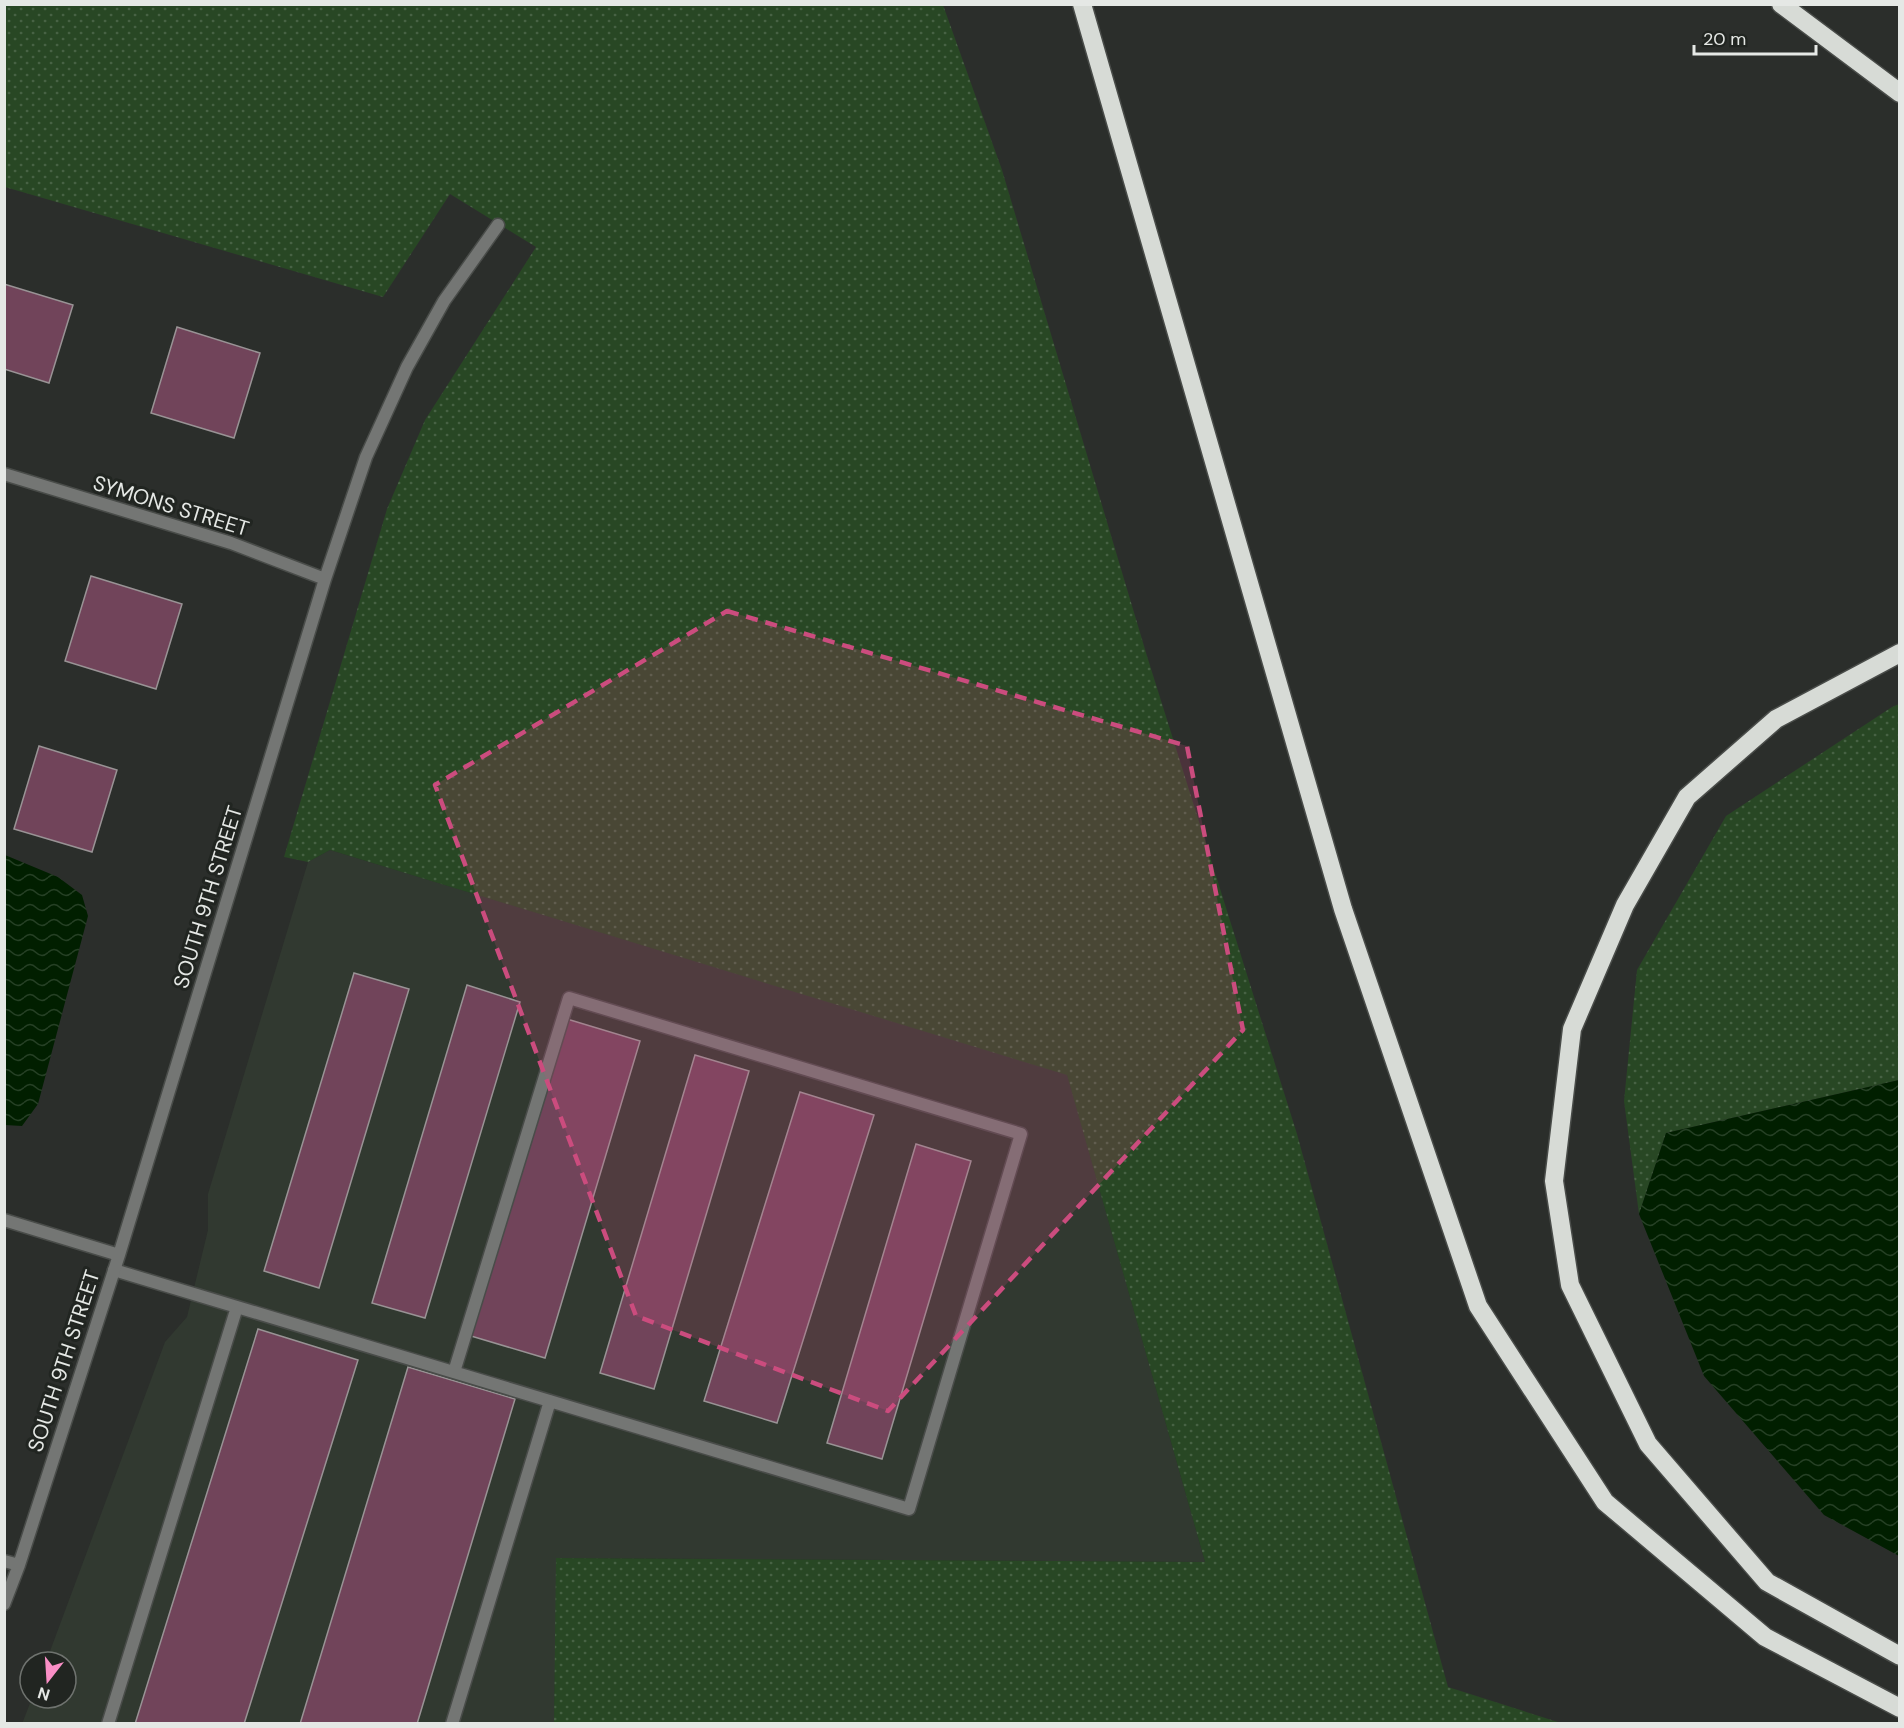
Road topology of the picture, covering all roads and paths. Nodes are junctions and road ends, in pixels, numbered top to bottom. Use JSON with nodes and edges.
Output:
{"nodes":[{"id":1,"x":1082,"y":4,"type":"edge"},
{"id":2,"x":1781,"y":4,"type":"edge"},
{"id":3,"x":1899,"y":93,"type":"edge"},
{"id":4,"x":498,"y":225,"type":"dead end"},
{"id":5,"x":4,"y":474,"type":"edge"},
{"id":6,"x":325,"y":579,"type":"junction"},
{"id":7,"x":1899,"y":653,"type":"edge"},
{"id":8,"x":4,"y":1220,"type":"edge"},
{"id":9,"x":119,"y":1255,"type":"junction"},
{"id":10,"x":114,"y":1270,"type":"junction"},
{"id":11,"x":237,"y":1307,"type":"junction"},
{"id":12,"x":454,"y":1372,"type":"junction"},
{"id":13,"x":550,"y":1401,"type":"junction"},
{"id":14,"x":4,"y":1561,"type":"edge"},
{"id":15,"x":19,"y":1565,"type":"junction"},
{"id":16,"x":4,"y":1604,"type":"edge"},
{"id":17,"x":1899,"y":1656,"type":"edge"},
{"id":18,"x":1899,"y":1708,"type":"edge"},
{"id":19,"x":108,"y":1724,"type":"edge"},
{"id":20,"x":452,"y":1724,"type":"edge"}],
"edges":[{"from":1,"to":18,"type":"highway"},
{"from":2,"to":3,"type":"highway"},
{"from":4,"to":6,"type":"street","name":"SOUTH 9TH STREET"},
{"from":5,"to":6,"type":"street","name":"SYMONS STREET"},
{"from":6,"to":9,"type":"street","name":"SOUTH 9TH STREET"},
{"from":7,"to":17,"type":"highway"},
{"from":8,"to":9,"type":"street"},
{"from":9,"to":10,"type":"street","name":"SOUTH 9TH STREET"},
{"from":10,"to":11,"type":"street"},
{"from":10,"to":15,"type":"street","name":"SOUTH 9TH STREET"},
{"from":11,"to":12,"type":"street"},
{"from":11,"to":19,"type":"street"},
{"from":12,"to":13,"type":"street"},
{"from":12,"to":13,"type":"street"},
{"from":13,"to":20,"type":"street"},
{"from":14,"to":15,"type":"street"},
{"from":15,"to":16,"type":"street","name":"SOUTH 9TH STREET"}]}
